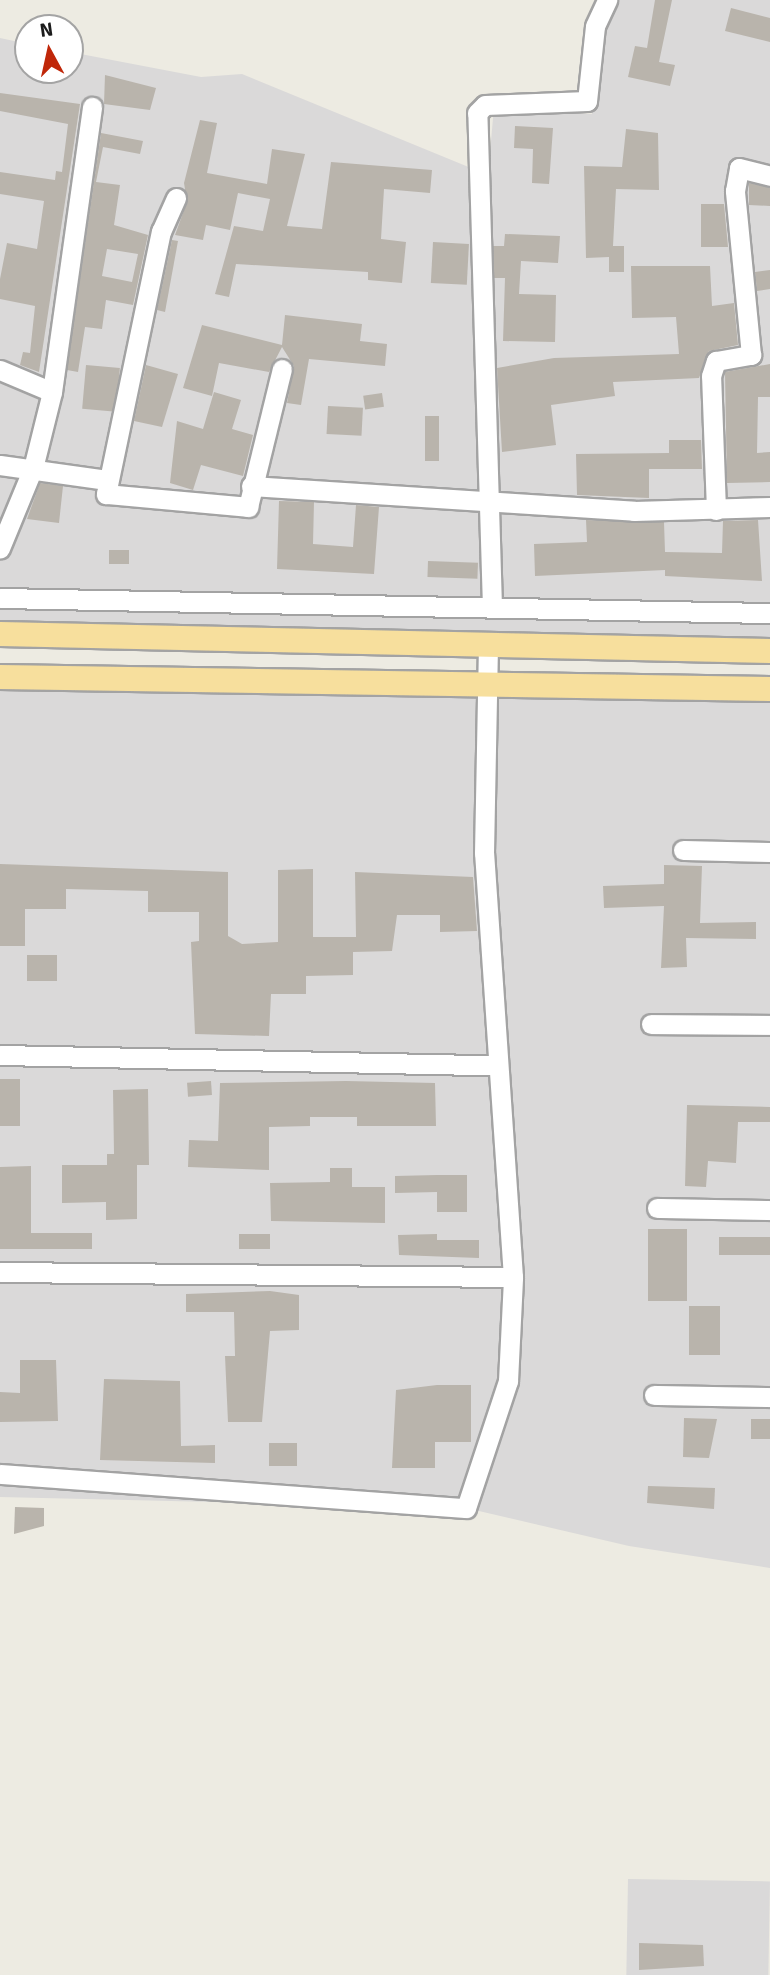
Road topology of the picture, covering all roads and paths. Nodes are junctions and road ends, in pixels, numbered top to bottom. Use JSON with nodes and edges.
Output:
{"nodes":[{"id":1,"x":607,"y":0,"type":"edge"},
{"id":2,"x":92,"y":107,"type":"dead end"},
{"id":3,"x":770,"y":176,"type":"edge"},
{"id":4,"x":176,"y":198,"type":"dead end"},
{"id":5,"x":282,"y":369,"type":"dead end"},
{"id":6,"x":0,"y":370,"type":"edge"},
{"id":7,"x":52,"y":392,"type":"junction"},
{"id":8,"x":0,"y":465,"type":"edge"},
{"id":9,"x":33,"y":468,"type":"junction"},
{"id":10,"x":107,"y":480,"type":"junction"},
{"id":11,"x":251,"y":486,"type":"junction"},
{"id":12,"x":489,"y":505,"type":"junction"},
{"id":13,"x":770,"y":507,"type":"edge"},
{"id":14,"x":716,"y":510,"type":"junction"},
{"id":15,"x":0,"y":548,"type":"edge"},
{"id":16,"x":0,"y":598,"type":"edge"},
{"id":17,"x":492,"y":607,"type":"junction"},
{"id":18,"x":770,"y":613,"type":"edge"},
{"id":19,"x":0,"y":634,"type":"edge"},
{"id":20,"x":488,"y":647,"type":"junction"},
{"id":21,"x":770,"y":651,"type":"edge"},
{"id":22,"x":0,"y":677,"type":"edge"},
{"id":23,"x":489,"y":685,"type":"junction"},
{"id":24,"x":770,"y":689,"type":"edge"},
{"id":25,"x":683,"y":850,"type":"dead end"},
{"id":26,"x":770,"y":852,"type":"edge"},
{"id":27,"x":651,"y":1024,"type":"dead end"},
{"id":28,"x":770,"y":1025,"type":"edge"},
{"id":29,"x":0,"y":1055,"type":"edge"},
{"id":30,"x":497,"y":1065,"type":"junction"},
{"id":31,"x":657,"y":1208,"type":"dead end"},
{"id":32,"x":770,"y":1209,"type":"edge"},
{"id":33,"x":0,"y":1272,"type":"edge"},
{"id":34,"x":513,"y":1277,"type":"junction"},
{"id":35,"x":654,"y":1395,"type":"dead end"},
{"id":36,"x":770,"y":1397,"type":"edge"},
{"id":37,"x":0,"y":1475,"type":"edge"}],
"edges":[{"from":1,"to":12,"type":"street"},
{"from":2,"to":7,"type":"street"},
{"from":3,"to":14,"type":"street"},
{"from":4,"to":10,"type":"street"},
{"from":5,"to":11,"type":"street"},
{"from":6,"to":7,"type":"street"},
{"from":7,"to":9,"type":"street"},
{"from":8,"to":9,"type":"street"},
{"from":9,"to":10,"type":"street"},
{"from":9,"to":15,"type":"street"},
{"from":10,"to":11,"type":"street"},
{"from":11,"to":12,"type":"street"},
{"from":12,"to":14,"type":"street"},
{"from":12,"to":17,"type":"street"},
{"from":13,"to":14,"type":"street"},
{"from":16,"to":17,"type":"street"},
{"from":17,"to":18,"type":"street"},
{"from":19,"to":20,"type":"main road"},
{"from":20,"to":21,"type":"main road"},
{"from":20,"to":23,"type":"street"},
{"from":22,"to":23,"type":"main road"},
{"from":23,"to":24,"type":"main road"},
{"from":23,"to":30,"type":"street"},
{"from":25,"to":26,"type":"street"},
{"from":27,"to":28,"type":"street"},
{"from":29,"to":30,"type":"street"},
{"from":30,"to":34,"type":"street"},
{"from":31,"to":32,"type":"street"},
{"from":33,"to":34,"type":"street"},
{"from":34,"to":37,"type":"street"},
{"from":35,"to":36,"type":"street"}]}
